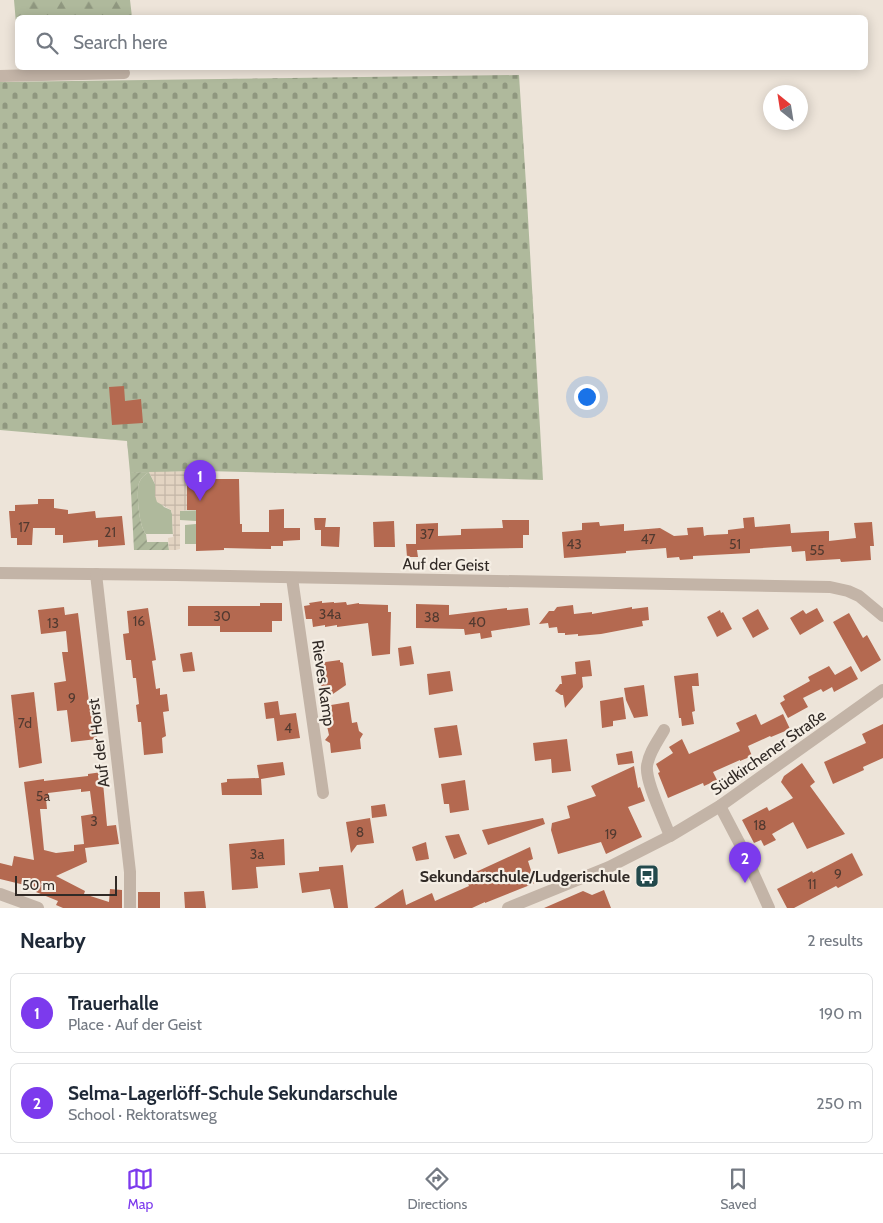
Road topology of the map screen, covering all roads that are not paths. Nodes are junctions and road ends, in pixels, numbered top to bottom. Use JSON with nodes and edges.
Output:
{"nodes":[{"id":1,"x":124,"y":74,"type":"dead end"},
{"id":2,"x":0,"y":76,"type":"edge"},
{"id":3,"x":0,"y":573,"type":"edge"},
{"id":4,"x":96,"y":574,"type":"junction"},
{"id":5,"x":292,"y":578,"type":"junction"},
{"id":6,"x":883,"y":616,"type":"edge"},
{"id":7,"x":883,"y":690,"type":"edge"},
{"id":8,"x":664,"y":730,"type":"dead end"},
{"id":9,"x":323,"y":793,"type":"dead end"},
{"id":10,"x":720,"y":806,"type":"junction"},
{"id":11,"x":670,"y":836,"type":"junction"},
{"id":12,"x":0,"y":894,"type":"edge"},
{"id":13,"x":38,"y":908,"type":"edge"},
{"id":14,"x":130,"y":908,"type":"edge"},
{"id":15,"x":508,"y":908,"type":"edge"},
{"id":16,"x":769,"y":908,"type":"edge"}],
"edges":[{"from":1,"to":2,"type":"street"},
{"from":3,"to":4,"type":"street","name":"Auf der Geist"},
{"from":4,"to":5,"type":"street","name":"Auf der Geist"},
{"from":4,"to":14,"type":"street","name":"Auf der Horst"},
{"from":5,"to":6,"type":"street","name":"Auf der Geist"},
{"from":5,"to":9,"type":"street","name":"Rieves Kamp"},
{"from":7,"to":10,"type":"street","name":"Südkirchener Straße"},
{"from":8,"to":11,"type":"street"},
{"from":10,"to":11,"type":"street","name":"Südkirchener Straße"},
{"from":10,"to":16,"type":"street"},
{"from":11,"to":15,"type":"street","name":"Südkirchener Straße"},
{"from":12,"to":13,"type":"street"}]}
